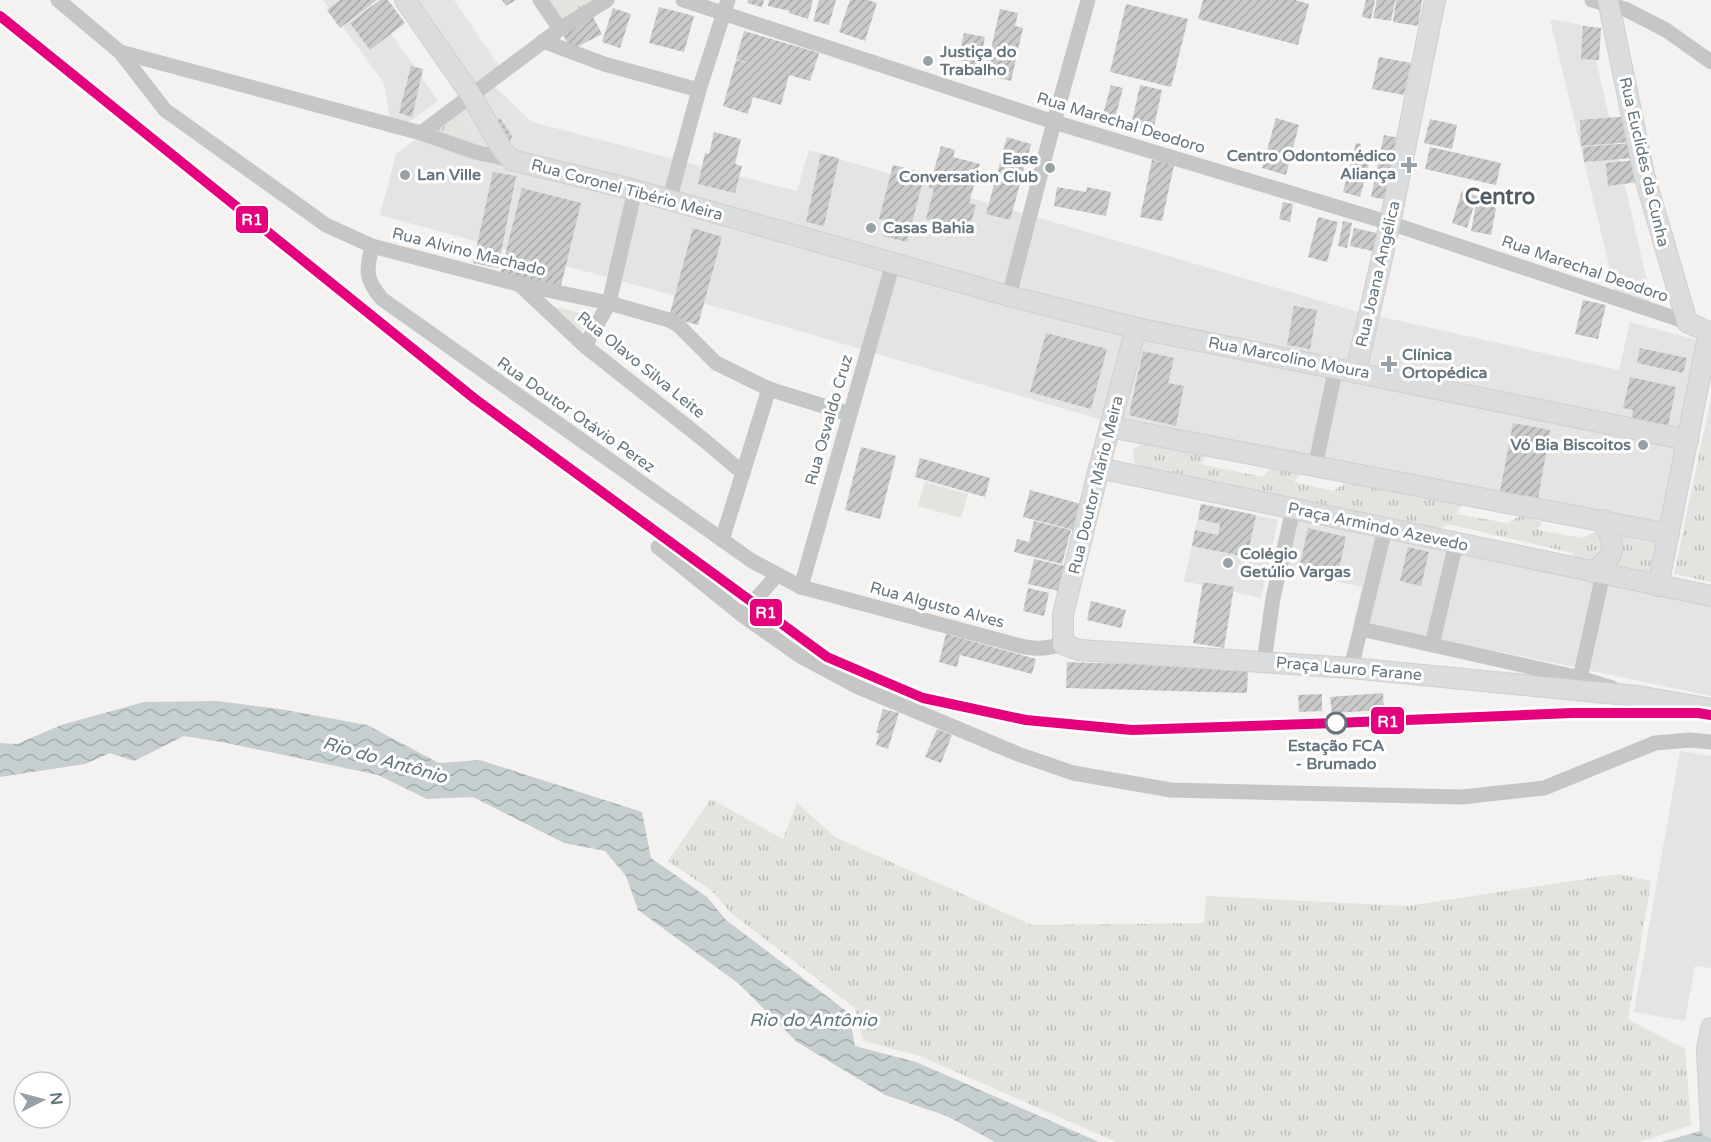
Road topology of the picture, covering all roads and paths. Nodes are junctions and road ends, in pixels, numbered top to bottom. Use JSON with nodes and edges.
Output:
{"nodes":[{"id":1,"x":58,"y":0,"type":"edge"},
{"id":2,"x":405,"y":0,"type":"edge"},
{"id":3,"x":540,"y":0,"type":"edge"},
{"id":4,"x":607,"y":0,"type":"edge"},
{"id":5,"x":683,"y":0,"type":"edge"},
{"id":6,"x":1088,"y":0,"type":"edge"},
{"id":7,"x":1435,"y":0,"type":"edge"},
{"id":8,"x":1603,"y":2,"type":"edge"},
{"id":9,"x":726,"y":7,"type":"edge"},
{"id":10,"x":560,"y":29,"type":"junction"},
{"id":11,"x":543,"y":41,"type":"junction"},
{"id":12,"x":120,"y":52,"type":"junction"},
{"id":13,"x":1711,"y":62,"type":"edge"},
{"id":14,"x":699,"y":90,"type":"junction"},
{"id":15,"x":471,"y":95,"type":"junction"},
{"id":16,"x":1054,"y":122,"type":"junction"},
{"id":17,"x":421,"y":133,"type":"junction"},
{"id":18,"x":512,"y":160,"type":"junction"},
{"id":19,"x":635,"y":190,"type":"junction"},
{"id":20,"x":669,"y":201,"type":"junction"},
{"id":21,"x":1390,"y":223,"type":"junction"},
{"id":22,"x":372,"y":246,"type":"junction"},
{"id":23,"x":893,"y":263,"type":"junction"},
{"id":24,"x":518,"y":284,"type":"junction"},
{"id":25,"x":1009,"y":296,"type":"junction"},
{"id":26,"x":609,"y":303,"type":"junction"},
{"id":27,"x":1687,"y":322,"type":"junction"},
{"id":28,"x":1136,"y":328,"type":"junction"},
{"id":29,"x":1710,"y":332,"type":"edge"},
{"id":30,"x":585,"y":346,"type":"junction"},
{"id":31,"x":1336,"y":367,"type":"junction"},
{"id":32,"x":1356,"y":371,"type":"junction"},
{"id":33,"x":769,"y":389,"type":"junction"},
{"id":34,"x":849,"y":414,"type":"junction"},
{"id":35,"x":1110,"y":427,"type":"junction"},
{"id":36,"x":1689,"y":440,"type":"junction"},
{"id":37,"x":1315,"y":467,"type":"junction"},
{"id":38,"x":1099,"y":468,"type":"junction"},
{"id":39,"x":743,"y":473,"type":"junction"},
{"id":40,"x":1293,"y":509,"type":"junction"},
{"id":41,"x":1603,"y":520,"type":"junction"},
{"id":42,"x":1385,"y":529,"type":"junction"},
{"id":43,"x":1669,"y":534,"type":"junction"},
{"id":44,"x":722,"y":540,"type":"junction"},
{"id":45,"x":1456,"y":543,"type":"junction"},
{"id":46,"x":658,"y":547,"type":"dead end"},
{"id":47,"x":1597,"y":573,"type":"junction"},
{"id":48,"x":777,"y":575,"type":"junction"},
{"id":49,"x":1658,"y":586,"type":"junction"},
{"id":50,"x":801,"y":587,"type":"junction"},
{"id":51,"x":1711,"y":596,"type":"edge"},
{"id":52,"x":742,"y":615,"type":"junction"},
{"id":53,"x":1361,"y":629,"type":"junction"},
{"id":54,"x":1063,"y":644,"type":"junction"},
{"id":55,"x":1432,"y":645,"type":"junction"},
{"id":56,"x":1264,"y":662,"type":"junction"},
{"id":57,"x":1351,"y":668,"type":"junction"},
{"id":58,"x":1580,"y":678,"type":"junction"},
{"id":59,"x":1637,"y":696,"type":"junction"},
{"id":60,"x":1711,"y":709,"type":"edge"},
{"id":61,"x":1711,"y":742,"type":"edge"},
{"id":62,"x":1711,"y":1028,"type":"edge"},
{"id":63,"x":1711,"y":1128,"type":"edge"}],
"edges":[{"from":1,"to":12,"type":"street"},
{"from":2,"to":15,"type":"main road"},
{"from":3,"to":10,"type":"street"},
{"from":4,"to":10,"type":"street"},
{"from":5,"to":9,"type":"street","name":"Rua Marechal Deodoro"},
{"from":6,"to":16,"type":"street"},
{"from":7,"to":21,"type":"main road","name":"Rua Joana Angélica"},
{"from":8,"to":13,"type":"street"},
{"from":8,"to":27,"type":"main road","name":"Rua Euclides da Cunha"},
{"from":9,"to":14,"type":"street"},
{"from":9,"to":16,"type":"street","name":"Rua Marechal Deodoro"},
{"from":10,"to":11,"type":"street"},
{"from":11,"to":14,"type":"street"},
{"from":11,"to":15,"type":"street"},
{"from":12,"to":17,"type":"street","name":"Rua Coronel Tibério Meira"},
{"from":12,"to":22,"type":"street","name":"Rua Alvino Machado"},
{"from":14,"to":20,"type":"street"},
{"from":15,"to":17,"type":"street"},
{"from":15,"to":18,"type":"main road"},
{"from":16,"to":21,"type":"street","name":"Rua Marechal Deodoro"},
{"from":16,"to":25,"type":"street"},
{"from":17,"to":18,"type":"street","name":"Rua Coronel Tibério Meira"},
{"from":18,"to":19,"type":"main road","name":"Rua Coronel Tibério Meira"},
{"from":19,"to":20,"type":"main road","name":"Rua Coronel Tibério Meira"},
{"from":19,"to":26,"type":"street"},
{"from":20,"to":23,"type":"main road","name":"Rua Coronel Tibério Meira"},
{"from":21,"to":27,"type":"street","name":"Rua Marechal Deodoro"},
{"from":21,"to":32,"type":"main road","name":"Rua Joana Angélica"},
{"from":22,"to":24,"type":"street","name":"Rua Alvino Machado"},
{"from":22,"to":44,"type":"street","name":"Rua Doutor Otávio Perez"},
{"from":23,"to":25,"type":"main road","name":"Rua Coronel Tibério Meira"},
{"from":23,"to":34,"type":"street","name":"Rua Osvaldo Cruz"},
{"from":24,"to":26,"type":"street","name":"Rua Alvino Machado"},
{"from":24,"to":30,"type":"street","name":"Rua Olavo Silva Leite"},
{"from":25,"to":28,"type":"main road","name":"Rua Coronel Tibério Meira"},
{"from":26,"to":30,"type":"street"},
{"from":26,"to":33,"type":"street","name":"Rua Alvino Machado"},
{"from":27,"to":29,"type":"main road"},
{"from":28,"to":31,"type":"main road","name":"Rua Marcolino Moura"},
{"from":28,"to":35,"type":"main road","name":"Rua Doutor Mário Meira"},
{"from":29,"to":36,"type":"main road"},
{"from":30,"to":39,"type":"street","name":"Rua Olavo Silva Leite"},
{"from":31,"to":32,"type":"main road","name":"Rua Marcolino Moura"},
{"from":31,"to":37,"type":"street"},
{"from":32,"to":36,"type":"main road","name":"Rua Marcolino Moura"},
{"from":33,"to":34,"type":"street","name":"Rua Alvino Machado"},
{"from":33,"to":39,"type":"street"},
{"from":34,"to":50,"type":"street","name":"Rua Osvaldo Cruz"},
{"from":35,"to":37,"type":"main road"},
{"from":35,"to":38,"type":"main road","name":"Rua Doutor Mário Meira"},
{"from":36,"to":43,"type":"main road"},
{"from":37,"to":41,"type":"main road"},
{"from":38,"to":40,"type":"main road","name":"Praça Armindo Azevedo"},
{"from":38,"to":54,"type":"main road","name":"Rua Doutor Mário Meira"},
{"from":39,"to":44,"type":"street"},
{"from":40,"to":42,"type":"main road","name":"Praça Armindo Azevedo"},
{"from":40,"to":56,"type":"street"},
{"from":41,"to":43,"type":"main road"},
{"from":41,"to":47,"type":"main road"},
{"from":42,"to":45,"type":"main road","name":"Praça Armindo Azevedo"},
{"from":42,"to":53,"type":"street"},
{"from":43,"to":49,"type":"main road"},
{"from":44,"to":48,"type":"street","name":"Rua Doutor Otávio Perez"},
{"from":45,"to":47,"type":"main road","name":"Praça Armindo Azevedo"},
{"from":45,"to":55,"type":"street"},
{"from":46,"to":52,"type":"street"},
{"from":47,"to":49,"type":"main road","name":"Praça Armindo Azevedo"},
{"from":47,"to":58,"type":"street"},
{"from":48,"to":50,"type":"street","name":"Rua Doutor Otávio Perez"},
{"from":48,"to":52,"type":"street"},
{"from":49,"to":51,"type":"main road","name":"Praça Armindo Azevedo"},
{"from":50,"to":54,"type":"street","name":"Rua Algusto Alves"},
{"from":52,"to":61,"type":"street"},
{"from":53,"to":55,"type":"street","name":"Praça Lauro Farane"},
{"from":53,"to":57,"type":"street"},
{"from":54,"to":56,"type":"main road","name":"Praça Lauro Farane"},
{"from":55,"to":58,"type":"street","name":"Praça Lauro Farane"},
{"from":56,"to":57,"type":"main road","name":"Praça Lauro Farane"},
{"from":57,"to":59,"type":"main road","name":"Praça Lauro Farane"},
{"from":58,"to":59,"type":"street","name":"Praça Lauro Farane"},
{"from":59,"to":60,"type":"main road","name":"Praça Lauro Farane"},
{"from":62,"to":63,"type":"main road"}]}
